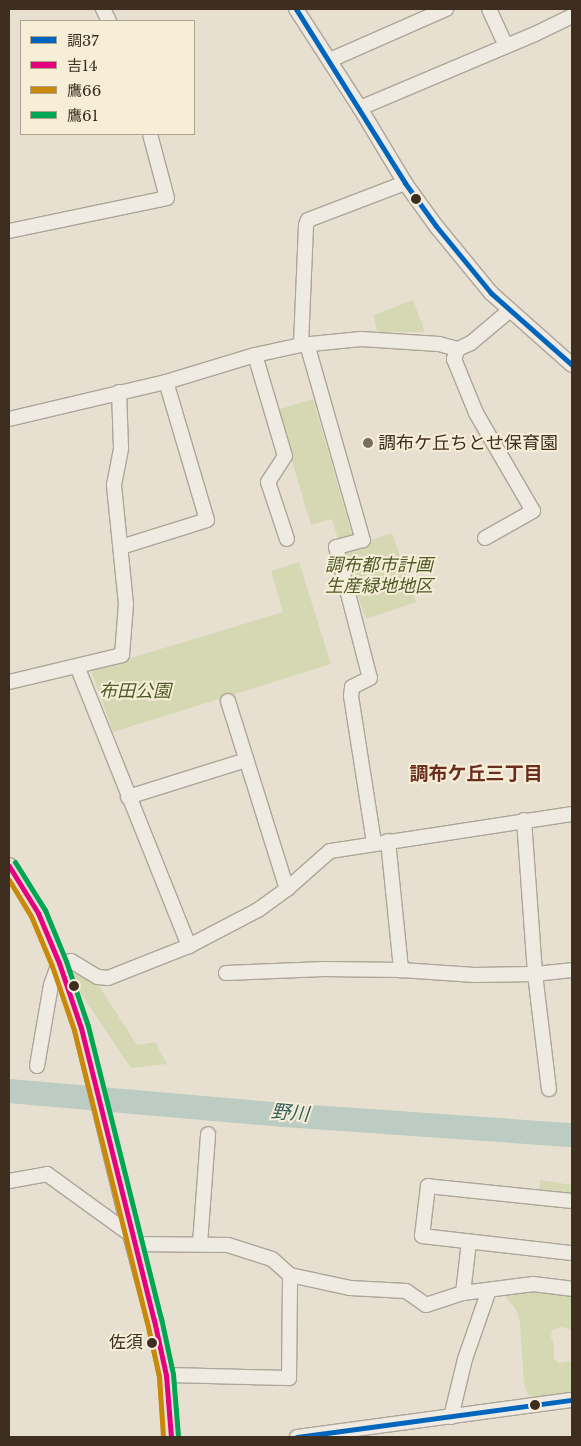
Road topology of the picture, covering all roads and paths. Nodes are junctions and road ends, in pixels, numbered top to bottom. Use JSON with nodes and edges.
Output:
{"nodes":[{"id":1,"x":446,"y":9,"type":"edge"},
{"id":2,"x":489,"y":9,"type":"edge"},
{"id":3,"x":300,"y":10,"type":"edge"},
{"id":4,"x":572,"y":16,"type":"edge"},
{"id":5,"x":506,"y":46,"type":"junction"},
{"id":6,"x":330,"y":60,"type":"junction"},
{"id":7,"x":360,"y":108,"type":"junction"},
{"id":8,"x":150,"y":135,"type":"edge"},
{"id":9,"x":405,"y":183,"type":"junction"},
{"id":10,"x":9,"y":231,"type":"edge"},
{"id":11,"x":510,"y":310,"type":"junction"},
{"id":12,"x":304,"y":345,"type":"junction"},
{"id":13,"x":458,"y":349,"type":"junction"},
{"id":14,"x":255,"y":356,"type":"junction"},
{"id":15,"x":572,"y":365,"type":"edge"},
{"id":16,"x":166,"y":382,"type":"junction"},
{"id":17,"x":118,"y":392,"type":"junction"},
{"id":18,"x":9,"y":419,"type":"edge"},
{"id":19,"x":287,"y":538,"type":"dead end"},
{"id":20,"x":485,"y":538,"type":"dead end"},
{"id":21,"x":121,"y":547,"type":"junction"},
{"id":22,"x":77,"y":666,"type":"junction"},
{"id":23,"x":9,"y":682,"type":"edge"},
{"id":24,"x":228,"y":701,"type":"dead end"},
{"id":25,"x":246,"y":760,"type":"junction"},
{"id":26,"x":128,"y":797,"type":"junction"},
{"id":27,"x":572,"y":814,"type":"edge"},
{"id":28,"x":524,"y":820,"type":"junction"},
{"id":29,"x":381,"y":842,"type":"junction"},
{"id":30,"x":9,"y":866,"type":"edge"},
{"id":31,"x":287,"y":889,"type":"junction"},
{"id":32,"x":190,"y":946,"type":"junction"},
{"id":33,"x":59,"y":963,"type":"junction"},
{"id":34,"x":401,"y":970,"type":"junction"},
{"id":35,"x":572,"y":970,"type":"edge"},
{"id":36,"x":226,"y":973,"type":"dead end"},
{"id":37,"x":535,"y":974,"type":"junction"},
{"id":38,"x":37,"y":1066,"type":"dead end"},
{"id":39,"x":549,"y":1089,"type":"dead end"},
{"id":40,"x":208,"y":1134,"type":"dead end"},
{"id":41,"x":9,"y":1182,"type":"edge"},
{"id":42,"x":572,"y":1201,"type":"edge"},
{"id":43,"x":132,"y":1239,"type":"junction"},
{"id":44,"x":469,"y":1242,"type":"junction"},
{"id":45,"x":200,"y":1244,"type":"junction"},
{"id":46,"x":572,"y":1250,"type":"edge"},
{"id":47,"x":290,"y":1275,"type":"junction"},
{"id":48,"x":572,"y":1289,"type":"edge"},
{"id":49,"x":489,"y":1290,"type":"junction"},
{"id":50,"x":463,"y":1293,"type":"junction"},
{"id":51,"x":166,"y":1375,"type":"junction"},
{"id":52,"x":572,"y":1400,"type":"edge"},
{"id":53,"x":451,"y":1417,"type":"junction"},
{"id":54,"x":353,"y":1433,"type":"edge"},
{"id":55,"x":171,"y":1437,"type":"edge"},
{"id":56,"x":297,"y":1437,"type":"edge"}],
"edges":[{"from":1,"to":6,"type":"street"},
{"from":2,"to":5,"type":"street"},
{"from":3,"to":6,"type":"street"},
{"from":4,"to":5,"type":"street"},
{"from":5,"to":7,"type":"street"},
{"from":6,"to":7,"type":"street"},
{"from":7,"to":9,"type":"street"},
{"from":8,"to":10,"type":"street"},
{"from":9,"to":11,"type":"street"},
{"from":9,"to":12,"type":"street"},
{"from":11,"to":13,"type":"street"},
{"from":11,"to":15,"type":"street"},
{"from":12,"to":13,"type":"street"},
{"from":12,"to":14,"type":"street"},
{"from":12,"to":29,"type":"street"},
{"from":13,"to":20,"type":"street"},
{"from":14,"to":16,"type":"street"},
{"from":14,"to":19,"type":"street"},
{"from":16,"to":17,"type":"street"},
{"from":16,"to":21,"type":"street"},
{"from":17,"to":18,"type":"street"},
{"from":17,"to":21,"type":"street"},
{"from":21,"to":22,"type":"street"},
{"from":22,"to":23,"type":"street"},
{"from":22,"to":26,"type":"street"},
{"from":24,"to":25,"type":"street"},
{"from":25,"to":26,"type":"street"},
{"from":25,"to":31,"type":"street"},
{"from":26,"to":32,"type":"street"},
{"from":27,"to":28,"type":"street"},
{"from":28,"to":29,"type":"street"},
{"from":28,"to":37,"type":"street"},
{"from":29,"to":31,"type":"street"},
{"from":29,"to":34,"type":"street"},
{"from":30,"to":33,"type":"main road"},
{"from":31,"to":32,"type":"street"},
{"from":32,"to":33,"type":"street"},
{"from":33,"to":38,"type":"street"},
{"from":33,"to":43,"type":"main road"},
{"from":34,"to":36,"type":"street"},
{"from":34,"to":37,"type":"street"},
{"from":35,"to":37,"type":"street"},
{"from":37,"to":39,"type":"street"},
{"from":40,"to":45,"type":"street"},
{"from":41,"to":43,"type":"street"},
{"from":42,"to":44,"type":"street"},
{"from":43,"to":45,"type":"street"},
{"from":43,"to":51,"type":"main road"},
{"from":44,"to":46,"type":"street"},
{"from":44,"to":50,"type":"street"},
{"from":45,"to":47,"type":"street"},
{"from":47,"to":50,"type":"street"},
{"from":47,"to":51,"type":"street"},
{"from":48,"to":49,"type":"street"},
{"from":49,"to":50,"type":"street"},
{"from":49,"to":53,"type":"street"},
{"from":51,"to":55,"type":"main road"},
{"from":52,"to":53,"type":"street"},
{"from":53,"to":54,"type":"street"},
{"from":54,"to":56,"type":"street"}]}
